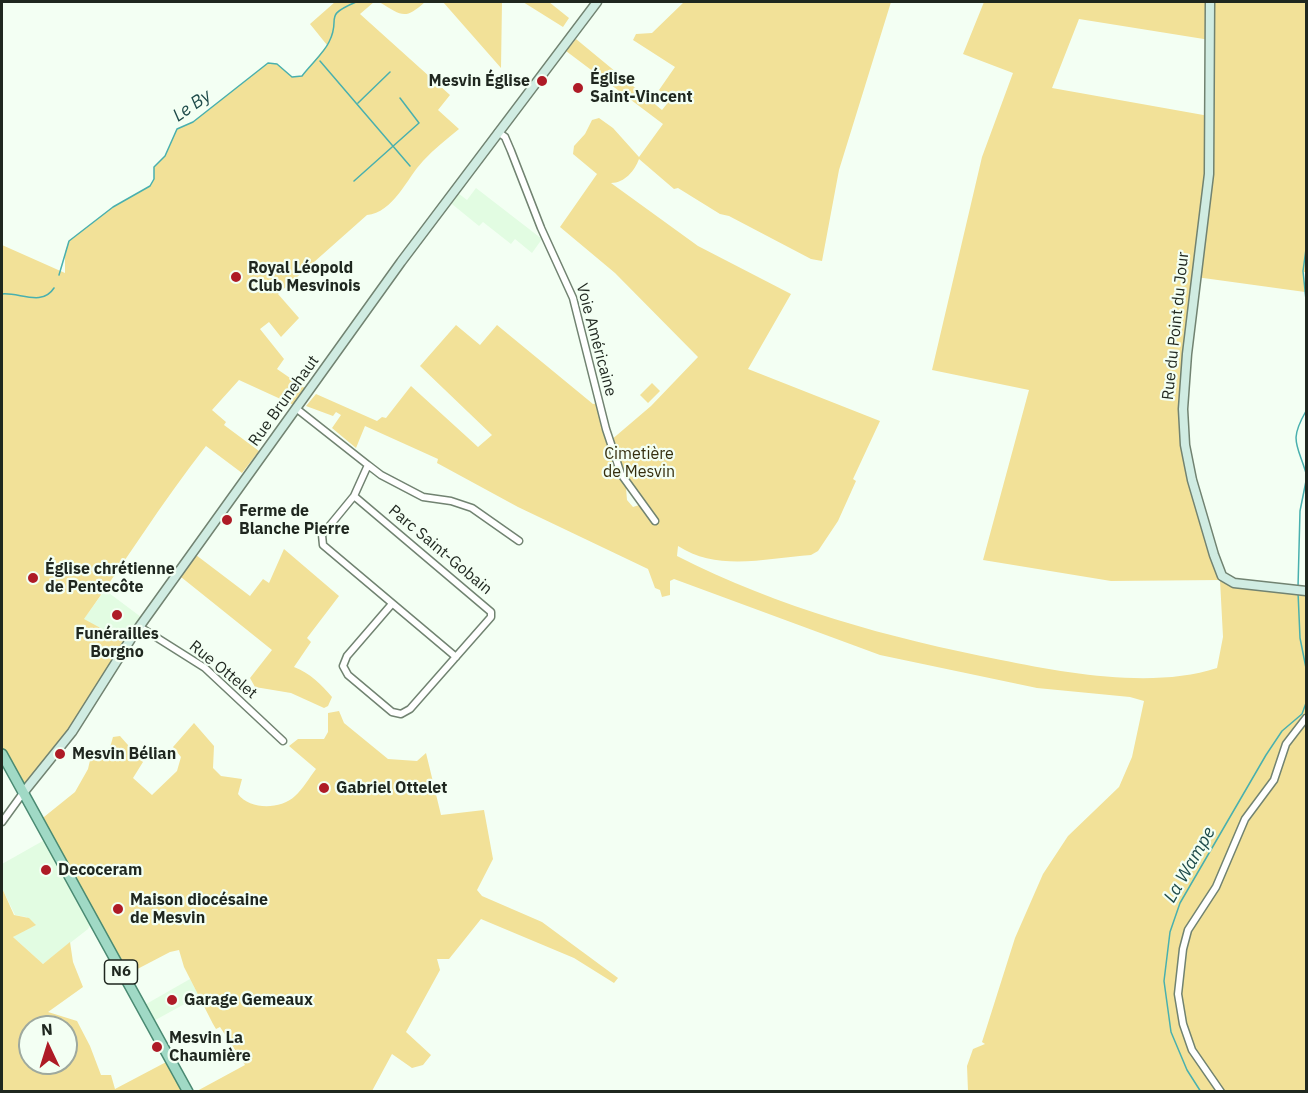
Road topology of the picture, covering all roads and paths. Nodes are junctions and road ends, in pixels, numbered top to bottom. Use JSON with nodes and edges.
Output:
{"nodes":[{"id":1,"x":597,"y":2,"type":"edge"},
{"id":2,"x":1210,"y":2,"type":"edge"},
{"id":3,"x":498,"y":132,"type":"junction"},
{"id":4,"x":297,"y":409,"type":"junction"},
{"id":5,"x":368,"y":465,"type":"junction"},
{"id":6,"x":354,"y":496,"type":"junction"},
{"id":7,"x":655,"y":521,"type":"dead end"},
{"id":8,"x":519,"y":541,"type":"dead end"},
{"id":9,"x":1305,"y":591,"type":"edge"},
{"id":10,"x":391,"y":604,"type":"junction"},
{"id":11,"x":140,"y":627,"type":"junction"},
{"id":12,"x":456,"y":657,"type":"junction"},
{"id":13,"x":1306,"y":718,"type":"edge"},
{"id":14,"x":284,"y":741,"type":"dead end"},
{"id":15,"x":2,"y":754,"type":"edge"},
{"id":16,"x":23,"y":793,"type":"junction"},
{"id":17,"x":2,"y":822,"type":"edge"},
{"id":18,"x":188,"y":1092,"type":"edge"},
{"id":19,"x":1221,"y":1092,"type":"edge"}],
"edges":[{"from":1,"to":3,"type":"street","name":"Rue Brunehaut"},
{"from":2,"to":9,"type":"street","name":"Rue du Point du Jour"},
{"from":3,"to":4,"type":"street","name":"Rue Brunehaut"},
{"from":3,"to":7,"type":"street","name":"Voie Américaine"},
{"from":4,"to":5,"type":"street","name":"Parc Saint-Gobain"},
{"from":4,"to":11,"type":"street","name":"Rue Brunehaut"},
{"from":5,"to":6,"type":"street"},
{"from":5,"to":8,"type":"street","name":"Parc Saint-Gobain"},
{"from":6,"to":10,"type":"street"},
{"from":6,"to":12,"type":"street","name":"Parc Saint-Gobain"},
{"from":10,"to":12,"type":"street"},
{"from":10,"to":12,"type":"street","name":"Parc Saint-Gobain"},
{"from":11,"to":14,"type":"street","name":"Rue Ottelet"},
{"from":11,"to":16,"type":"street","name":"Rue Brunehaut"},
{"from":13,"to":19,"type":"street"},
{"from":15,"to":16,"type":"main road","number":"N6"},
{"from":16,"to":17,"type":"street","name":"Rue Brunehaut"},
{"from":16,"to":18,"type":"main road","number":"N6"}]}
